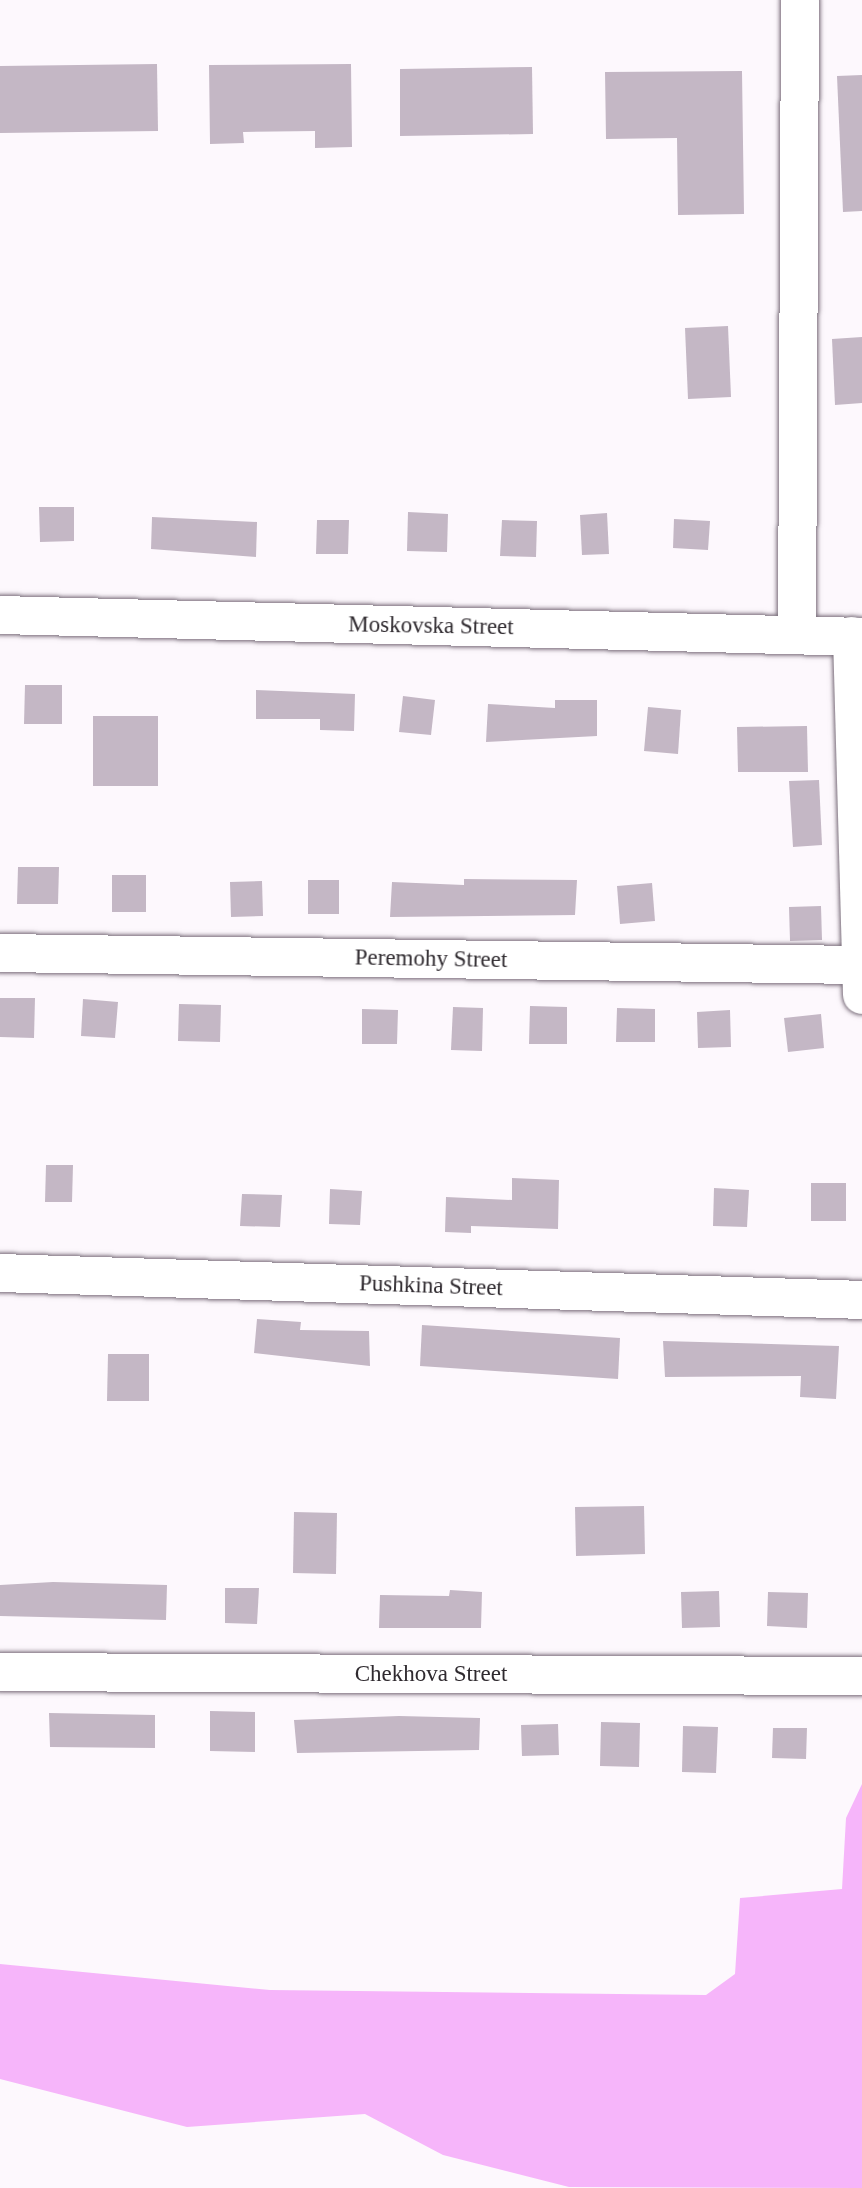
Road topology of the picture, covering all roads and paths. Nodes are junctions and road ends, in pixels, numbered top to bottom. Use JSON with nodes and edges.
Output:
{"nodes":[{"id":1,"x":800,"y":0,"type":"edge"},
{"id":2,"x":0,"y":615,"type":"edge"},
{"id":3,"x":797,"y":635,"type":"junction"},
{"id":4,"x":857,"y":636,"type":"edge"},
{"id":5,"x":0,"y":953,"type":"edge"},
{"id":6,"x":860,"y":975,"type":"edge"},
{"id":7,"x":0,"y":1273,"type":"edge"},
{"id":8,"x":862,"y":1300,"type":"edge"},
{"id":9,"x":0,"y":1672,"type":"edge"},
{"id":10,"x":862,"y":1676,"type":"edge"}],
"edges":[{"from":1,"to":3,"type":"street"},
{"from":2,"to":3,"type":"street","name":"Moskovska Street"},
{"from":3,"to":4,"type":"street","name":"Moskovska Street"},
{"from":4,"to":6,"type":"street"},
{"from":5,"to":6,"type":"street","name":"Peremohy Street"},
{"from":7,"to":8,"type":"street","name":"Pushkina Street"},
{"from":9,"to":10,"type":"street","name":"Chekhova Street"}]}
